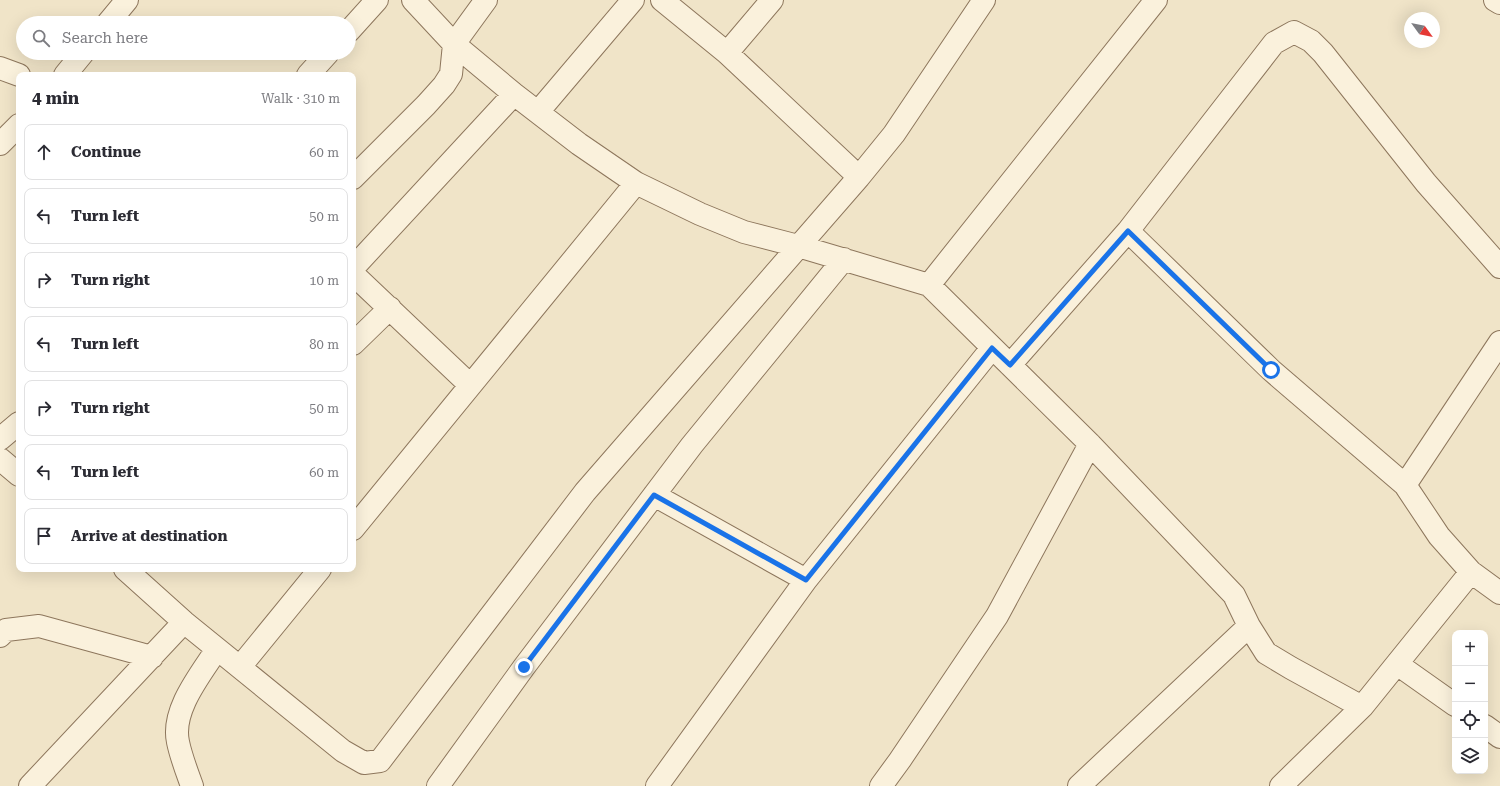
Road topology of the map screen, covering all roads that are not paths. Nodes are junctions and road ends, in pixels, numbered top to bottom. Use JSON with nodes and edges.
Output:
{"nodes":[{"id":1,"x":127,"y":0,"type":"edge"},
{"id":2,"x":378,"y":0,"type":"edge"},
{"id":3,"x":413,"y":0,"type":"edge"},
{"id":4,"x":486,"y":0,"type":"edge"},
{"id":5,"x":633,"y":0,"type":"edge"},
{"id":6,"x":662,"y":0,"type":"edge"},
{"id":7,"x":772,"y":0,"type":"edge"},
{"id":8,"x":984,"y":0,"type":"edge"},
{"id":9,"x":1156,"y":0,"type":"edge"},
{"id":10,"x":1495,"y":0,"type":"edge"},
{"id":11,"x":1500,"y":3,"type":"edge"},
{"id":12,"x":114,"y":16,"type":"edge"},
{"id":13,"x":356,"y":23,"type":"edge"},
{"id":14,"x":454,"y":44,"type":"junction"},
{"id":15,"x":727,"y":53,"type":"junction"},
{"id":16,"x":77,"y":60,"type":"edge"},
{"id":17,"x":322,"y":60,"type":"edge"},
{"id":18,"x":0,"y":68,"type":"edge"},
{"id":19,"x":67,"y":72,"type":"edge"},
{"id":20,"x":311,"y":72,"type":"edge"},
{"id":21,"x":16,"y":74,"type":"edge"},
{"id":22,"x":514,"y":94,"type":"junction"},
{"id":23,"x":538,"y":112,"type":"junction"},
{"id":24,"x":16,"y":128,"type":"edge"},
{"id":25,"x":0,"y":144,"type":"edge"},
{"id":26,"x":356,"y":175,"type":"edge"},
{"id":27,"x":859,"y":177,"type":"junction"},
{"id":28,"x":636,"y":183,"type":"junction"},
{"id":29,"x":1128,"y":231,"type":"junction"},
{"id":30,"x":798,"y":246,"type":"junction"},
{"id":31,"x":844,"y":260,"type":"junction"},
{"id":32,"x":356,"y":265,"type":"edge"},
{"id":33,"x":1500,"y":267,"type":"edge"},
{"id":34,"x":356,"y":277,"type":"edge"},
{"id":35,"x":929,"y":285,"type":"junction"},
{"id":36,"x":390,"y":308,"type":"junction"},
{"id":37,"x":356,"y":341,"type":"edge"},
{"id":38,"x":1500,"y":342,"type":"edge"},
{"id":39,"x":992,"y":348,"type":"junction"},
{"id":40,"x":1010,"y":365,"type":"junction"},
{"id":41,"x":470,"y":385,"type":"junction"},
{"id":42,"x":16,"y":426,"type":"edge"},
{"id":43,"x":0,"y":439,"type":"edge"},
{"id":44,"x":1090,"y":444,"type":"junction"},
{"id":45,"x":0,"y":459,"type":"edge"},
{"id":46,"x":16,"y":472,"type":"edge"},
{"id":47,"x":1405,"y":485,"type":"junction"},
{"id":48,"x":654,"y":495,"type":"junction"},
{"id":49,"x":356,"y":519,"type":"edge"},
{"id":50,"x":128,"y":572,"type":"edge"},
{"id":51,"x":318,"y":572,"type":"edge"},
{"id":52,"x":1471,"y":572,"type":"junction"},
{"id":53,"x":806,"y":580,"type":"junction"},
{"id":54,"x":1500,"y":593,"type":"edge"},
{"id":55,"x":184,"y":622,"type":"junction"},
{"id":56,"x":1249,"y":626,"type":"junction"},
{"id":57,"x":0,"y":636,"type":"edge"},
{"id":58,"x":217,"y":649,"type":"junction"},
{"id":59,"x":152,"y":657,"type":"junction"},
{"id":60,"x":1397,"y":664,"type":"junction"},
{"id":61,"x":240,"y":667,"type":"junction"},
{"id":62,"x":1452,"y":703,"type":"edge"},
{"id":63,"x":1362,"y":707,"type":"junction"},
{"id":64,"x":1488,"y":728,"type":"edge"},
{"id":65,"x":1500,"y":737,"type":"edge"},
{"id":66,"x":664,"y":784,"type":"edge"},
{"id":67,"x":30,"y":786,"type":"edge"},
{"id":68,"x":192,"y":786,"type":"edge"},
{"id":69,"x":438,"y":786,"type":"edge"},
{"id":70,"x":881,"y":786,"type":"edge"},
{"id":71,"x":1079,"y":786,"type":"edge"},
{"id":72,"x":1281,"y":786,"type":"edge"}],
"edges":[{"from":1,"to":12,"type":"street"},
{"from":2,"to":13,"type":"street"},
{"from":3,"to":14,"type":"street"},
{"from":4,"to":14,"type":"street"},
{"from":5,"to":23,"type":"street"},
{"from":6,"to":15,"type":"street"},
{"from":7,"to":15,"type":"street"},
{"from":8,"to":27,"type":"street"},
{"from":9,"to":35,"type":"street"},
{"from":10,"to":11,"type":"street"},
{"from":14,"to":22,"type":"street"},
{"from":14,"to":26,"type":"street"},
{"from":15,"to":27,"type":"street"},
{"from":16,"to":19,"type":"street"},
{"from":17,"to":20,"type":"street"},
{"from":18,"to":21,"type":"street"},
{"from":22,"to":23,"type":"street"},
{"from":22,"to":32,"type":"street"},
{"from":23,"to":28,"type":"street"},
{"from":24,"to":25,"type":"street"},
{"from":27,"to":30,"type":"street"},
{"from":28,"to":30,"type":"street"},
{"from":28,"to":41,"type":"street"},
{"from":29,"to":33,"type":"street"},
{"from":29,"to":40,"type":"street"},
{"from":29,"to":47,"type":"street"},
{"from":30,"to":31,"type":"street"},
{"from":30,"to":61,"type":"street"},
{"from":31,"to":35,"type":"street"},
{"from":31,"to":48,"type":"street"},
{"from":34,"to":36,"type":"street"},
{"from":35,"to":39,"type":"street"},
{"from":36,"to":37,"type":"street"},
{"from":36,"to":41,"type":"street"},
{"from":38,"to":47,"type":"street"},
{"from":39,"to":40,"type":"street"},
{"from":39,"to":53,"type":"street"},
{"from":40,"to":44,"type":"street"},
{"from":41,"to":49,"type":"street"},
{"from":42,"to":43,"type":"street"},
{"from":44,"to":56,"type":"street"},
{"from":44,"to":70,"type":"street"},
{"from":45,"to":46,"type":"street"},
{"from":47,"to":52,"type":"street"},
{"from":48,"to":53,"type":"street"},
{"from":48,"to":69,"type":"street"},
{"from":50,"to":55,"type":"street"},
{"from":51,"to":61,"type":"street"},
{"from":52,"to":54,"type":"street"},
{"from":52,"to":60,"type":"street"},
{"from":53,"to":66,"type":"street"},
{"from":55,"to":58,"type":"street"},
{"from":55,"to":59,"type":"street"},
{"from":56,"to":63,"type":"street"},
{"from":56,"to":71,"type":"street"},
{"from":57,"to":59,"type":"street"},
{"from":58,"to":61,"type":"street"},
{"from":58,"to":68,"type":"street"},
{"from":59,"to":67,"type":"street"},
{"from":60,"to":62,"type":"street"},
{"from":60,"to":63,"type":"street"},
{"from":63,"to":72,"type":"street"},
{"from":64,"to":65,"type":"street"}]}
